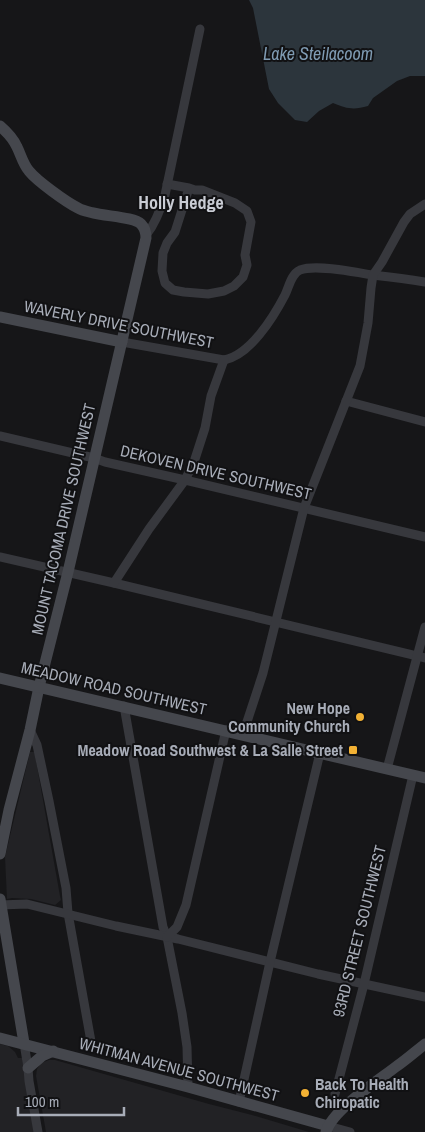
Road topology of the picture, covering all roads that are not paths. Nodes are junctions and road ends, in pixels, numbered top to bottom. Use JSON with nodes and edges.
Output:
{"nodes":[{"id":1,"x":200,"y":29,"type":"dead end"},
{"id":2,"x":0,"y":126,"type":"edge"},
{"id":3,"x":167,"y":187,"type":"junction"},
{"id":4,"x":188,"y":191,"type":"junction"},
{"id":5,"x":425,"y":204,"type":"edge"},
{"id":6,"x":146,"y":234,"type":"junction"},
{"id":7,"x":373,"y":275,"type":"junction"},
{"id":8,"x":425,"y":282,"type":"edge"},
{"id":9,"x":0,"y":317,"type":"edge"},
{"id":10,"x":122,"y":342,"type":"junction"},
{"id":11,"x":224,"y":360,"type":"junction"},
{"id":12,"x":346,"y":401,"type":"junction"},
{"id":13,"x":425,"y":422,"type":"edge"},
{"id":14,"x":0,"y":436,"type":"edge"},
{"id":15,"x":94,"y":458,"type":"junction"},
{"id":16,"x":185,"y":480,"type":"junction"},
{"id":17,"x":304,"y":508,"type":"junction"},
{"id":18,"x":425,"y":537,"type":"edge"},
{"id":19,"x":0,"y":557,"type":"edge"},
{"id":20,"x":68,"y":572,"type":"junction"},
{"id":21,"x":114,"y":583,"type":"junction"},
{"id":22,"x":276,"y":622,"type":"junction"},
{"id":23,"x":425,"y":627,"type":"edge"},
{"id":24,"x":421,"y":657,"type":"edge"},
{"id":25,"x":0,"y":678,"type":"edge"},
{"id":26,"x":39,"y":686,"type":"junction"},
{"id":27,"x":124,"y":706,"type":"junction"},
{"id":28,"x":30,"y":730,"type":"junction"},
{"id":29,"x":226,"y":730,"type":"junction"},
{"id":30,"x":243,"y":734,"type":"junction"},
{"id":31,"x":320,"y":753,"type":"junction"},
{"id":32,"x":387,"y":768,"type":"junction"},
{"id":33,"x":413,"y":775,"type":"junction"},
{"id":34,"x":425,"y":778,"type":"edge"},
{"id":35,"x":5,"y":809,"type":"edge"},
{"id":36,"x":0,"y":854,"type":"edge"},
{"id":37,"x":0,"y":899,"type":"edge"},
{"id":38,"x":0,"y":905,"type":"edge"},
{"id":39,"x":68,"y":913,"type":"junction"},
{"id":40,"x":167,"y":937,"type":"junction"},
{"id":41,"x":270,"y":962,"type":"junction"},
{"id":42,"x":364,"y":984,"type":"junction"},
{"id":43,"x":425,"y":997,"type":"edge"},
{"id":44,"x":0,"y":1038,"type":"edge"},
{"id":45,"x":24,"y":1044,"type":"junction"},
{"id":46,"x":425,"y":1044,"type":"edge"},
{"id":47,"x":92,"y":1047,"type":"dead end"},
{"id":48,"x":52,"y":1051,"type":"junction"},
{"id":49,"x":28,"y":1068,"type":"junction"},
{"id":50,"x":188,"y":1087,"type":"junction"},
{"id":51,"x":335,"y":1094,"type":"dead end"},
{"id":52,"x":239,"y":1102,"type":"junction"},
{"id":53,"x":327,"y":1129,"type":"edge"},
{"id":54,"x":38,"y":1132,"type":"edge"},
{"id":55,"x":350,"y":1132,"type":"edge"}],
"edges":[{"from":1,"to":3,"type":"street"},
{"from":2,"to":6,"type":"street"},
{"from":3,"to":4,"type":"street"},
{"from":3,"to":6,"type":"street"},
{"from":4,"to":4,"type":"street"},
{"from":5,"to":7,"type":"street"},
{"from":6,"to":10,"type":"street","name":"MOUNT TACOMA DRIVE SOUTHWEST"},
{"from":7,"to":8,"type":"street","name":"WAVERLY DRIVE SOUTHWEST"},
{"from":7,"to":11,"type":"street","name":"WAVERLY DRIVE SOUTHWEST"},
{"from":7,"to":12,"type":"street"},
{"from":9,"to":10,"type":"street","name":"WAVERLY DRIVE SOUTHWEST"},
{"from":10,"to":11,"type":"street","name":"WAVERLY DRIVE SOUTHWEST"},
{"from":10,"to":15,"type":"street","name":"MOUNT TACOMA DRIVE SOUTHWEST"},
{"from":11,"to":16,"type":"street"},
{"from":12,"to":13,"type":"street"},
{"from":12,"to":17,"type":"street"},
{"from":14,"to":15,"type":"street","name":"DEKOVEN DRIVE SOUTHWEST"},
{"from":15,"to":16,"type":"street","name":"DEKOVEN DRIVE SOUTHWEST"},
{"from":15,"to":20,"type":"street","name":"MOUNT TACOMA DRIVE SOUTHWEST"},
{"from":16,"to":17,"type":"street","name":"DEKOVEN DRIVE SOUTHWEST"},
{"from":16,"to":21,"type":"street"},
{"from":17,"to":18,"type":"street","name":"DEKOVEN DRIVE SOUTHWEST"},
{"from":17,"to":22,"type":"street"},
{"from":19,"to":20,"type":"street"},
{"from":20,"to":21,"type":"street"},
{"from":20,"to":26,"type":"street","name":"MOUNT TACOMA DRIVE SOUTHWEST"},
{"from":21,"to":22,"type":"street"},
{"from":22,"to":24,"type":"street"},
{"from":22,"to":30,"type":"street"},
{"from":23,"to":24,"type":"street"},
{"from":24,"to":32,"type":"street"},
{"from":25,"to":26,"type":"street","name":"MEADOW ROAD SOUTHWEST"},
{"from":26,"to":27,"type":"street","name":"MEADOW ROAD SOUTHWEST"},
{"from":26,"to":28,"type":"street","name":"MOUNT TACOMA DRIVE SOUTHWEST"},
{"from":27,"to":29,"type":"street","name":"MEADOW ROAD SOUTHWEST"},
{"from":27,"to":40,"type":"street"},
{"from":28,"to":35,"type":"street","name":"MOUNT TACOMA DRIVE SOUTHWEST"},
{"from":28,"to":39,"type":"street"},
{"from":29,"to":30,"type":"street","name":"MEADOW ROAD SOUTHWEST"},
{"from":29,"to":40,"type":"street"},
{"from":30,"to":31,"type":"street","name":"MEADOW ROAD SOUTHWEST"},
{"from":31,"to":32,"type":"street","name":"MEADOW ROAD SOUTHWEST"},
{"from":31,"to":41,"type":"street"},
{"from":32,"to":33,"type":"street","name":"MEADOW ROAD SOUTHWEST"},
{"from":33,"to":34,"type":"street","name":"MEADOW ROAD SOUTHWEST"},
{"from":33,"to":42,"type":"street","name":"93RD STREET SOUTHWEST"},
{"from":35,"to":36,"type":"street","name":"MOUNT TACOMA DRIVE SOUTHWEST"},
{"from":37,"to":38,"type":"street"},
{"from":38,"to":39,"type":"street"},
{"from":38,"to":45,"type":"street"},
{"from":39,"to":40,"type":"street"},
{"from":39,"to":47,"type":"street"},
{"from":40,"to":41,"type":"street"},
{"from":40,"to":50,"type":"street"},
{"from":41,"to":42,"type":"street"},
{"from":41,"to":52,"type":"street"},
{"from":42,"to":43,"type":"street"},
{"from":42,"to":51,"type":"street","name":"93RD STREET SOUTHWEST"},
{"from":44,"to":45,"type":"street","name":"WHITMAN AVENUE SOUTHWEST"},
{"from":45,"to":48,"type":"street","name":"WHITMAN AVENUE SOUTHWEST"},
{"from":45,"to":49,"type":"street"},
{"from":46,"to":53,"type":"street"},
{"from":48,"to":49,"type":"street"},
{"from":48,"to":50,"type":"street","name":"WHITMAN AVENUE SOUTHWEST"},
{"from":49,"to":54,"type":"street"},
{"from":50,"to":52,"type":"street","name":"WHITMAN AVENUE SOUTHWEST"},
{"from":52,"to":53,"type":"street","name":"WHITMAN AVENUE SOUTHWEST"},
{"from":53,"to":55,"type":"street","name":"WHITMAN AVENUE SOUTHWEST"}]}
